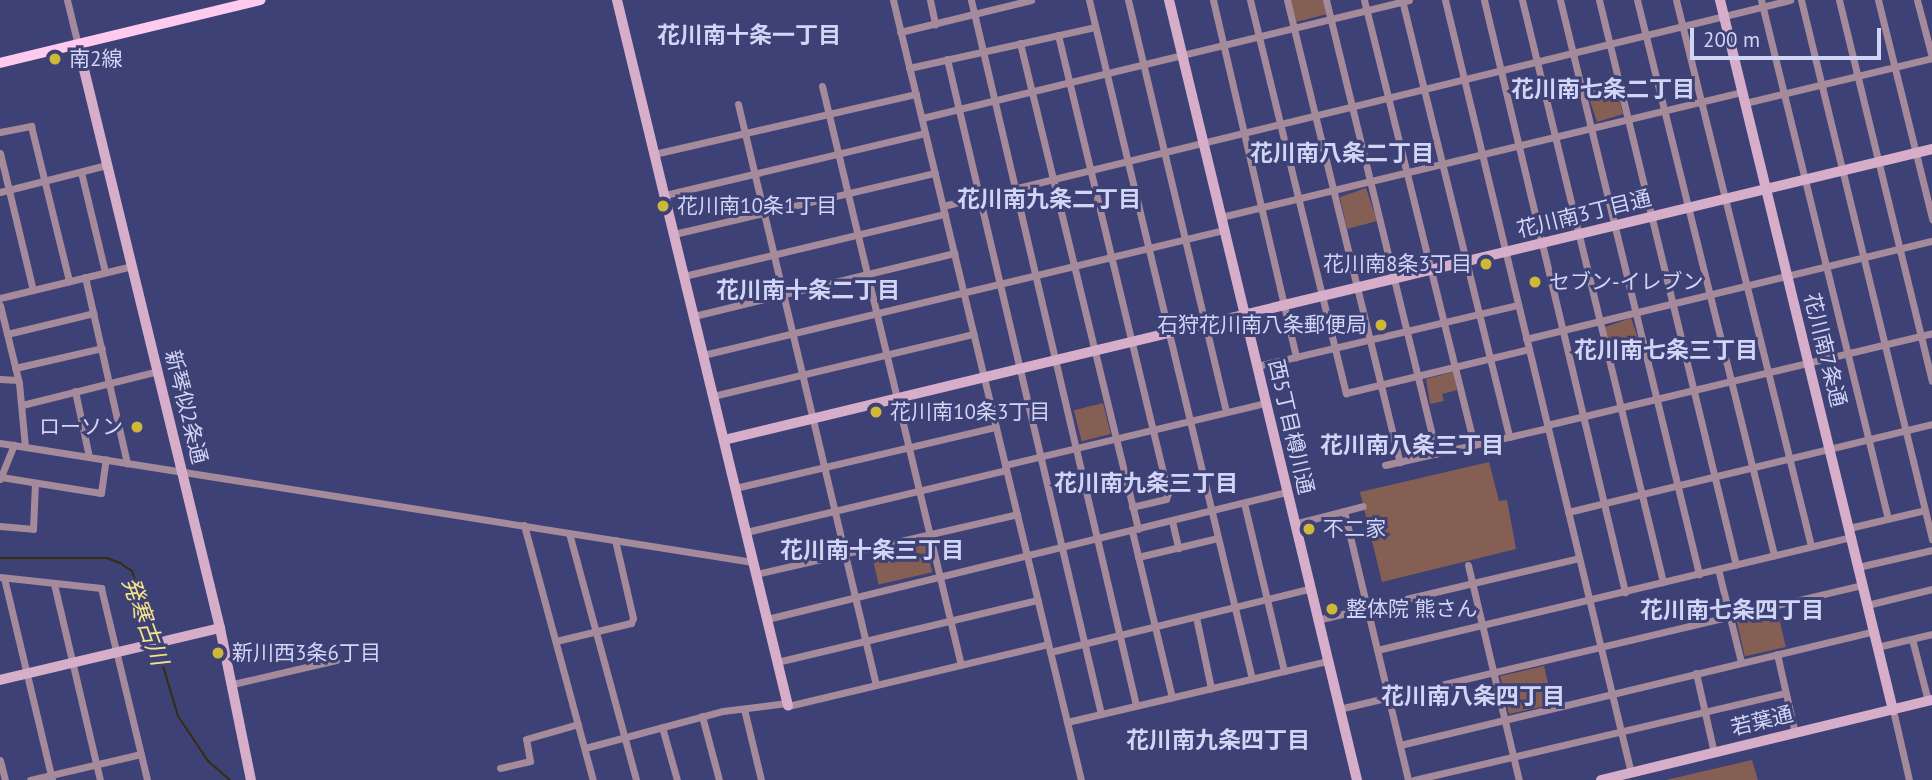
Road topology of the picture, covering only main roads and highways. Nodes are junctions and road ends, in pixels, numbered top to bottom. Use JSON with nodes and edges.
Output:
{"nodes":[{"id":1,"x":261,"y":0,"type":"edge"},
{"id":2,"x":0,"y":63,"type":"edge"}],
"edges":[{"from":1,"to":2,"type":"main road"}]}
